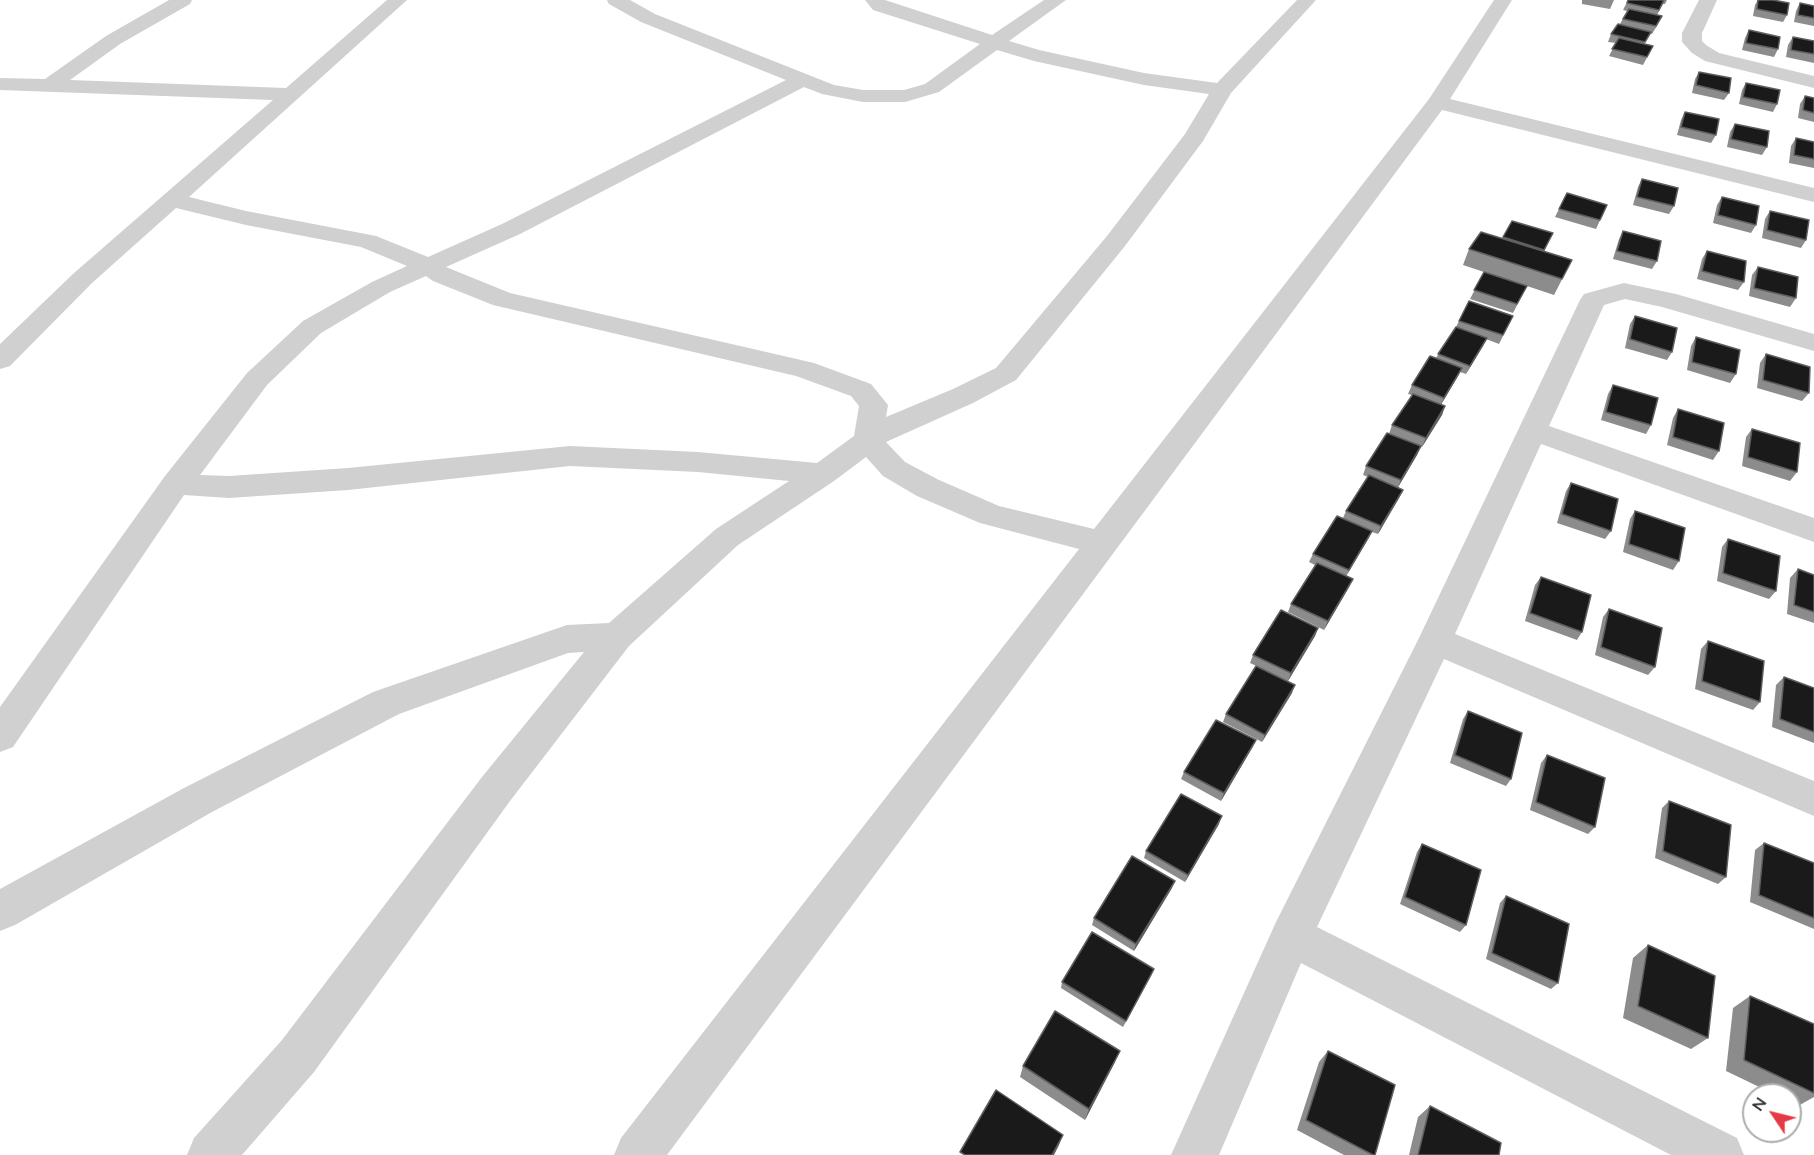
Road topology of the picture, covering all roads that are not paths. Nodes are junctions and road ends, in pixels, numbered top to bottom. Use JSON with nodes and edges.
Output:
{"nodes":[{"id":1,"x":183,"y":0,"type":"edge"},
{"id":2,"x":398,"y":0,"type":"edge"},
{"id":3,"x":616,"y":0,"type":"edge"},
{"id":4,"x":874,"y":0,"type":"edge"},
{"id":5,"x":1057,"y":0,"type":"edge"},
{"id":6,"x":1307,"y":0,"type":"edge"},
{"id":7,"x":1503,"y":0,"type":"edge"},
{"id":8,"x":1708,"y":0,"type":"edge"},
{"id":9,"x":994,"y":42,"type":"junction"},
{"id":10,"x":803,"y":80,"type":"junction"},
{"id":11,"x":1814,"y":82,"type":"edge"},
{"id":12,"x":0,"y":84,"type":"edge"},
{"id":13,"x":50,"y":85,"type":"junction"},
{"id":14,"x":1222,"y":90,"type":"junction"},
{"id":15,"x":292,"y":94,"type":"junction"},
{"id":16,"x":1437,"y":102,"type":"junction"},
{"id":17,"x":1814,"y":195,"type":"edge"},
{"id":18,"x":172,"y":200,"type":"junction"},
{"id":19,"x":428,"y":266,"type":"junction"},
{"id":20,"x":1814,"y":343,"type":"edge"},
{"id":21,"x":6,"y":348,"type":"edge"},
{"id":22,"x":1534,"y":431,"type":"junction"},
{"id":23,"x":868,"y":440,"type":"junction"},
{"id":24,"x":823,"y":474,"type":"junction"},
{"id":25,"x":176,"y":484,"type":"junction"},
{"id":26,"x":1814,"y":530,"type":"edge"},
{"id":27,"x":1102,"y":543,"type":"junction"},
{"id":28,"x":617,"y":636,"type":"junction"},
{"id":29,"x":1435,"y":640,"type":"junction"},
{"id":30,"x":0,"y":736,"type":"edge"},
{"id":31,"x":1814,"y":799,"type":"edge"},
{"id":32,"x":0,"y":911,"type":"edge"},
{"id":33,"x":1291,"y":936,"type":"junction"},
{"id":34,"x":211,"y":1155,"type":"edge"},
{"id":35,"x":638,"y":1155,"type":"edge"},
{"id":36,"x":1195,"y":1155,"type":"edge"},
{"id":37,"x":1720,"y":1155,"type":"edge"}],
"edges":[{"from":1,"to":13,"type":"street"},
{"from":2,"to":15,"type":"street"},
{"from":3,"to":10,"type":"street"},
{"from":4,"to":9,"type":"street"},
{"from":5,"to":9,"type":"street"},
{"from":6,"to":14,"type":"street"},
{"from":7,"to":16,"type":"street"},
{"from":8,"to":11,"type":"street"},
{"from":9,"to":10,"type":"street"},
{"from":9,"to":14,"type":"street"},
{"from":10,"to":19,"type":"street"},
{"from":12,"to":13,"type":"street"},
{"from":13,"to":15,"type":"street"},
{"from":14,"to":23,"type":"street"},
{"from":15,"to":18,"type":"street"},
{"from":16,"to":17,"type":"street"},
{"from":16,"to":27,"type":"street"},
{"from":18,"to":19,"type":"street"},
{"from":18,"to":21,"type":"street"},
{"from":19,"to":23,"type":"street"},
{"from":19,"to":25,"type":"street"},
{"from":20,"to":22,"type":"street"},
{"from":22,"to":26,"type":"street"},
{"from":22,"to":29,"type":"street"},
{"from":23,"to":24,"type":"street"},
{"from":23,"to":27,"type":"street"},
{"from":24,"to":25,"type":"street"},
{"from":24,"to":28,"type":"street"},
{"from":25,"to":30,"type":"street"},
{"from":27,"to":35,"type":"street"},
{"from":28,"to":32,"type":"street"},
{"from":28,"to":34,"type":"street"},
{"from":29,"to":31,"type":"street"},
{"from":29,"to":33,"type":"street"},
{"from":33,"to":36,"type":"street"},
{"from":33,"to":37,"type":"street"}]}
